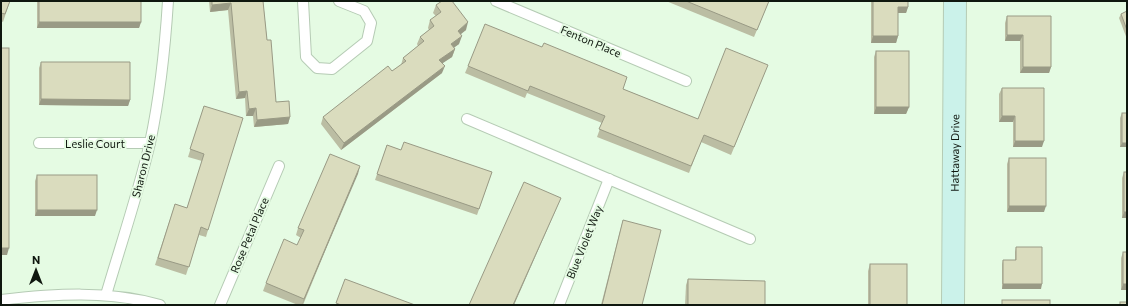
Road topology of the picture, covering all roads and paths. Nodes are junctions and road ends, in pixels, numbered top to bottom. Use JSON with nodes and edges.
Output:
{"nodes":[{"id":1,"x":168,"y":1,"type":"edge"},
{"id":2,"x":303,"y":1,"type":"edge"},
{"id":3,"x":339,"y":1,"type":"edge"},
{"id":4,"x":496,"y":1,"type":"edge"},
{"id":5,"x":955,"y":1,"type":"edge"},
{"id":6,"x":686,"y":81,"type":"dead end"},
{"id":7,"x":468,"y":119,"type":"dead end"},
{"id":8,"x":39,"y":143,"type":"dead end"},
{"id":9,"x":150,"y":143,"type":"junction"},
{"id":10,"x":279,"y":166,"type":"dead end"},
{"id":11,"x":609,"y":179,"type":"junction"},
{"id":12,"x":750,"y":239,"type":"dead end"},
{"id":13,"x":106,"y":295,"type":"junction"},
{"id":14,"x":1,"y":300,"type":"edge"},
{"id":15,"x":28,"y":301,"type":"edge"},
{"id":16,"x":160,"y":305,"type":"edge"},
{"id":17,"x":220,"y":305,"type":"edge"},
{"id":18,"x":559,"y":305,"type":"edge"},
{"id":19,"x":953,"y":305,"type":"edge"}],
"edges":[{"from":1,"to":9,"type":"lane","name":"Sharon Drive"},
{"from":2,"to":3,"type":"lane"},
{"from":4,"to":6,"type":"lane","name":"Fenton Place"},
{"from":5,"to":19,"type":"street","name":"Hattaway Drive"},
{"from":7,"to":11,"type":"lane"},
{"from":8,"to":9,"type":"lane","name":"Leslie Court"},
{"from":9,"to":13,"type":"lane","name":"Sharon Drive"},
{"from":10,"to":17,"type":"lane","name":"Rose Petal Place"},
{"from":11,"to":12,"type":"lane"},
{"from":11,"to":18,"type":"lane","name":"Blue Violet Way"},
{"from":13,"to":15,"type":"lane"},
{"from":13,"to":16,"type":"lane"},
{"from":14,"to":15,"type":"lane"}]}
